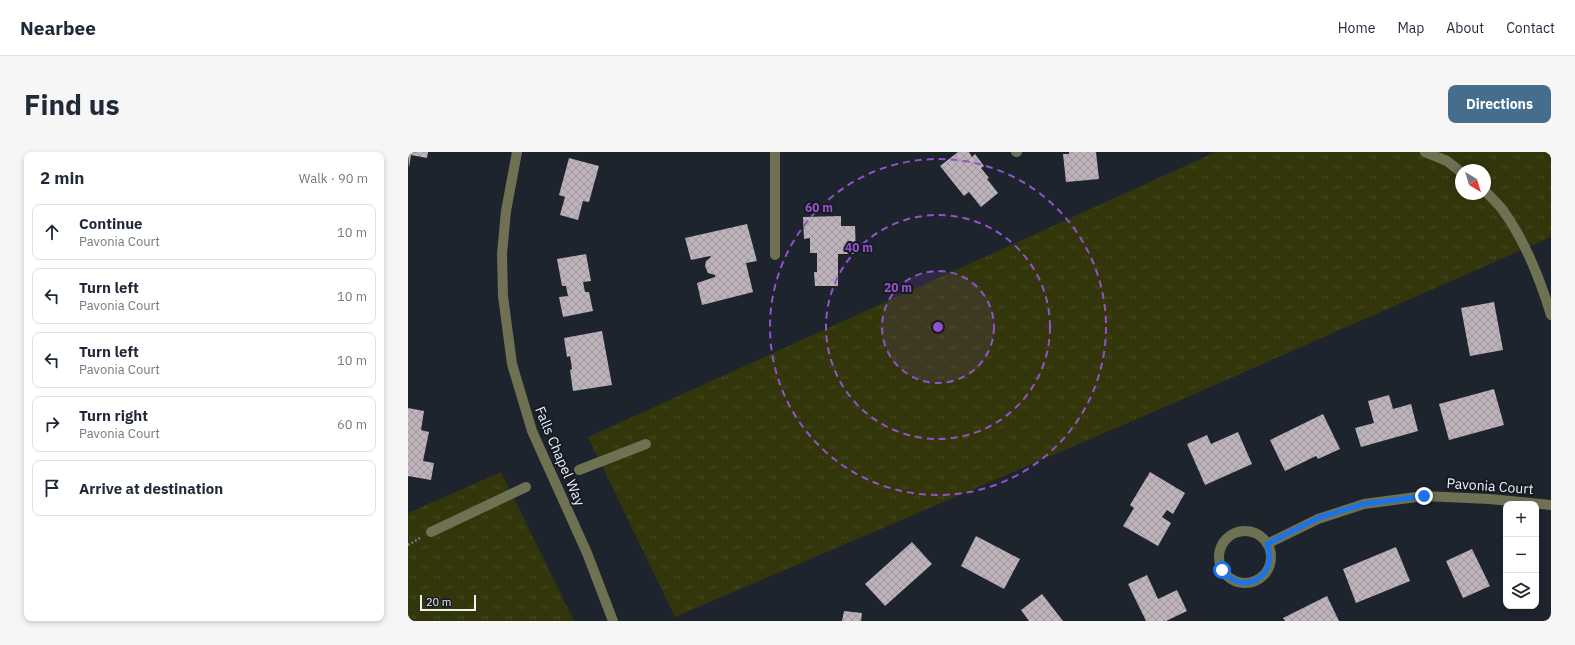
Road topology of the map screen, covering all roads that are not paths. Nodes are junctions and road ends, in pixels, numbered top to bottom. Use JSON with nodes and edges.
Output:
{"nodes":[{"id":1,"x":516,"y":152,"type":"edge"},
{"id":2,"x":775,"y":152,"type":"edge"},
{"id":3,"x":1425,"y":152,"type":"edge"},
{"id":4,"x":1455,"y":167,"type":"edge"},
{"id":5,"x":1491,"y":197,"type":"edge"},
{"id":6,"x":775,"y":255,"type":"dead end"},
{"id":7,"x":1551,"y":315,"type":"edge"},
{"id":8,"x":646,"y":444,"type":"dead end"},
{"id":9,"x":579,"y":470,"type":"dead end"},
{"id":10,"x":526,"y":487,"type":"dead end"},
{"id":11,"x":1551,"y":505,"type":"edge"},
{"id":12,"x":431,"y":532,"type":"dead end"},
{"id":13,"x":1267,"y":544,"type":"junction"},
{"id":14,"x":613,"y":621,"type":"edge"}],
"edges":[{"from":1,"to":14,"type":"street","name":"Falls Chapel Way"},
{"from":2,"to":6,"type":"street"},
{"from":3,"to":4,"type":"street"},
{"from":5,"to":7,"type":"street"},
{"from":8,"to":9,"type":"street"},
{"from":10,"to":12,"type":"street"},
{"from":11,"to":13,"type":"street","name":"Pavonia Court"},
{"from":13,"to":13,"type":"street"}]}
